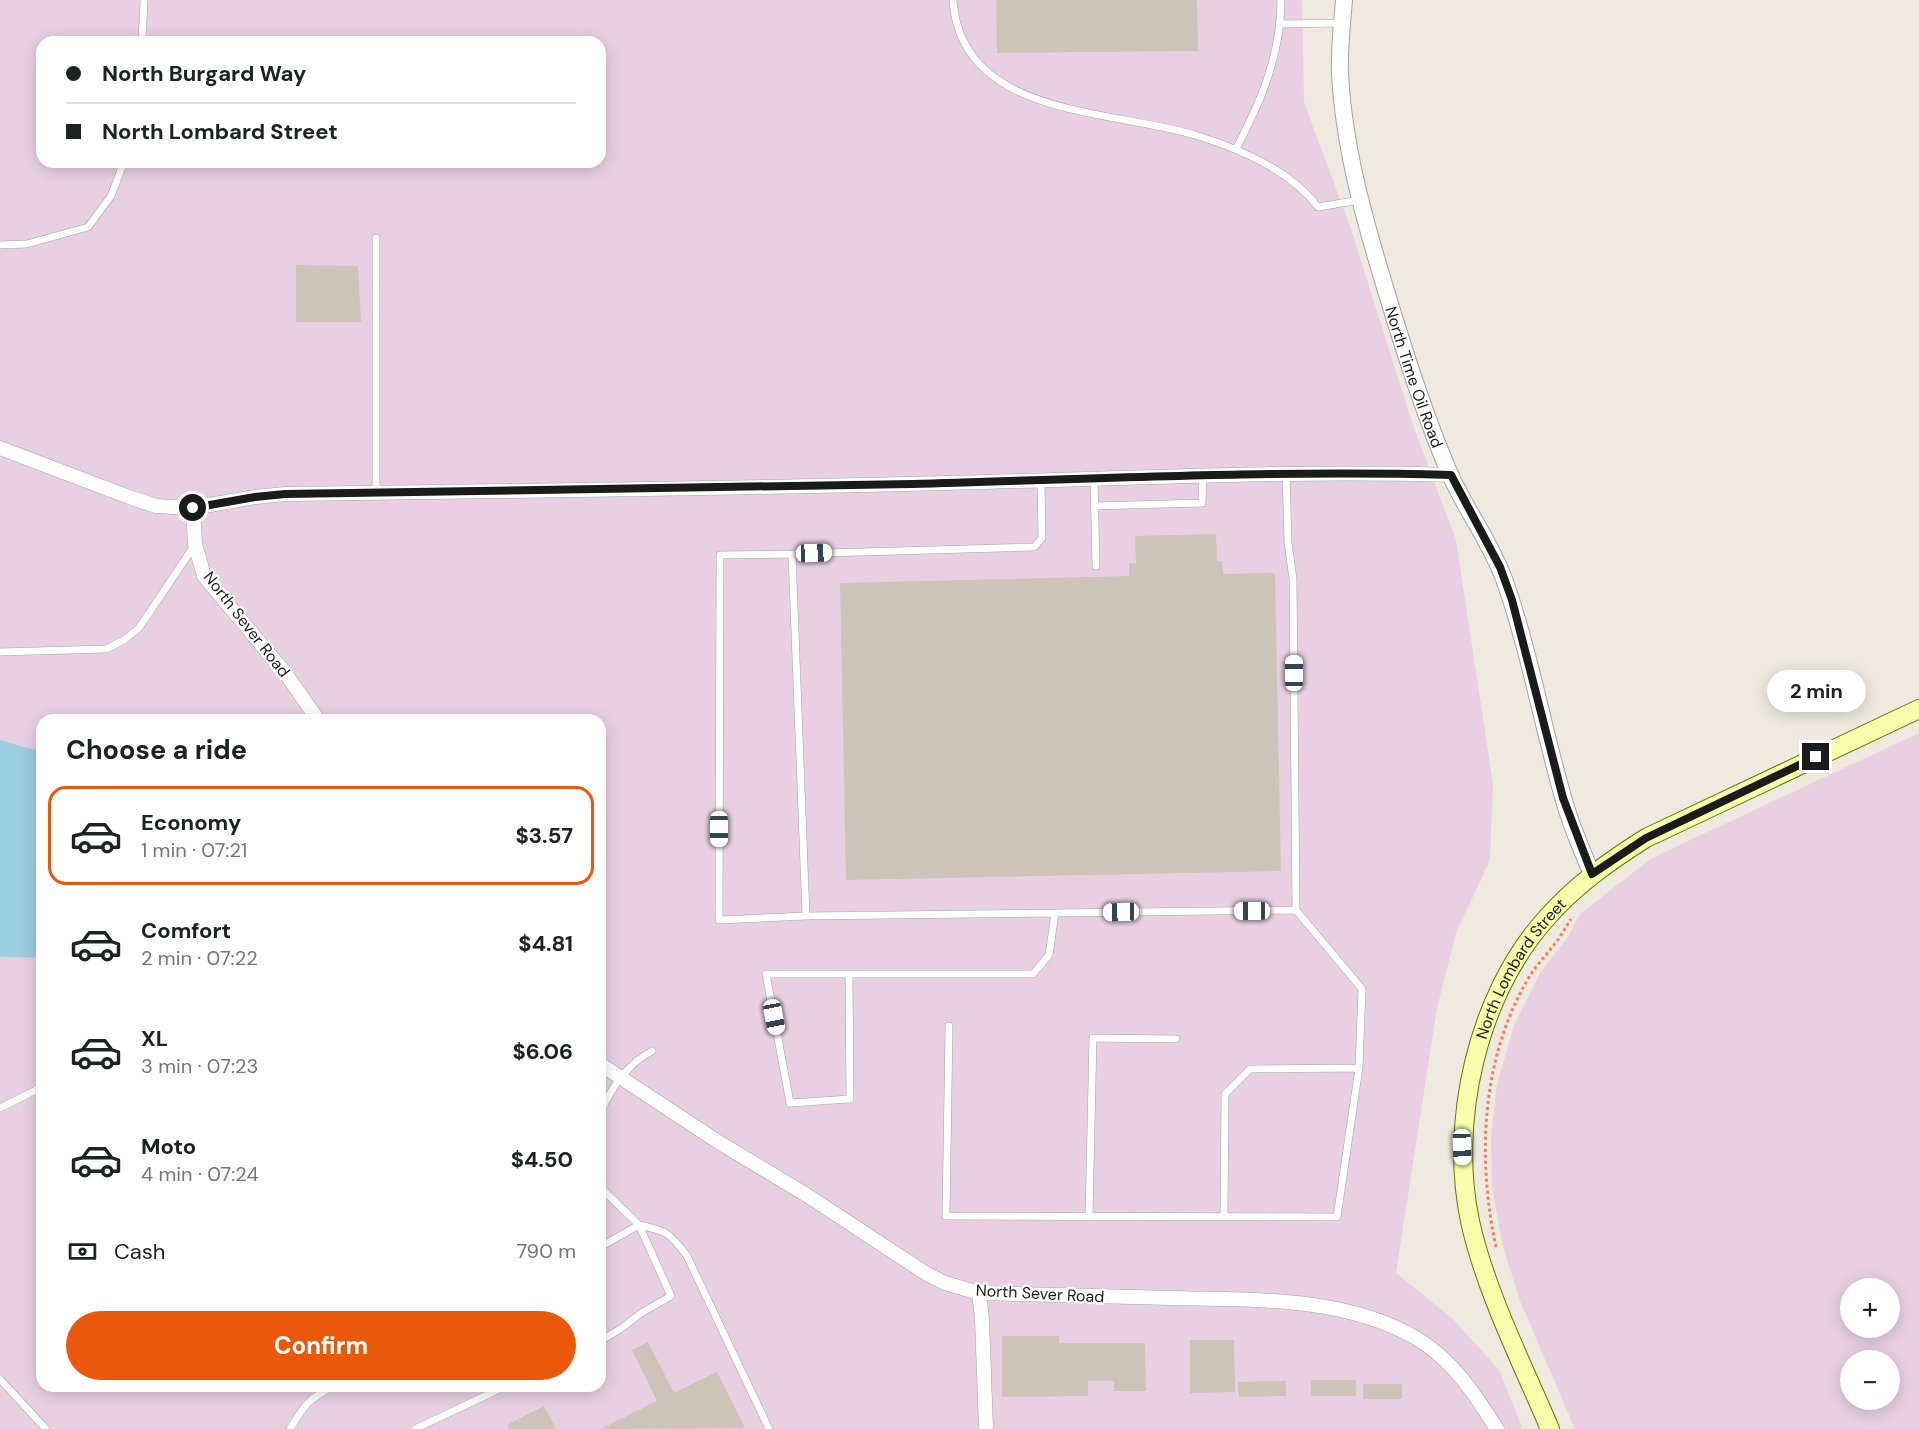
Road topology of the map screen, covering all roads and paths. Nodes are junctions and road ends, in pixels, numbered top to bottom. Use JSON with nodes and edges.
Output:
{"nodes":[{"id":1,"x":144,"y":0,"type":"edge"},
{"id":2,"x":953,"y":0,"type":"edge"},
{"id":3,"x":1281,"y":0,"type":"edge"},
{"id":4,"x":1344,"y":0,"type":"edge"},
{"id":5,"x":1342,"y":23,"type":"junction"},
{"id":6,"x":1281,"y":24,"type":"junction"},
{"id":7,"x":142,"y":36,"type":"edge"},
{"id":8,"x":1236,"y":149,"type":"junction"},
{"id":9,"x":121,"y":168,"type":"edge"},
{"id":10,"x":1360,"y":200,"type":"junction"},
{"id":11,"x":376,"y":238,"type":"dead end"},
{"id":12,"x":0,"y":245,"type":"edge"},
{"id":13,"x":0,"y":448,"type":"edge"},
{"id":14,"x":1286,"y":473,"type":"junction"},
{"id":15,"x":1451,"y":475,"type":"junction"},
{"id":16,"x":1203,"y":476,"type":"junction"},
{"id":17,"x":1094,"y":479,"type":"junction"},
{"id":18,"x":1041,"y":481,"type":"junction"},
{"id":19,"x":376,"y":493,"type":"junction"},
{"id":20,"x":1094,"y":506,"type":"junction"},
{"id":21,"x":193,"y":508,"type":"junction"},
{"id":22,"x":195,"y":543,"type":"junction"},
{"id":23,"x":792,"y":554,"type":"junction"},
{"id":24,"x":1096,"y":566,"type":"dead end"},
{"id":25,"x":0,"y":651,"type":"edge"},
{"id":26,"x":1919,"y":709,"type":"edge"},
{"id":27,"x":314,"y":714,"type":"edge"},
{"id":28,"x":1592,"y":874,"type":"junction"},
{"id":29,"x":1296,"y":910,"type":"junction"},
{"id":30,"x":1055,"y":913,"type":"junction"},
{"id":31,"x":806,"y":916,"type":"junction"},
{"id":32,"x":1572,"y":918,"type":"dead end"},
{"id":33,"x":849,"y":974,"type":"junction"},
{"id":34,"x":949,"y":1026,"type":"dead end"},
{"id":35,"x":1176,"y":1039,"type":"dead end"},
{"id":36,"x":652,"y":1051,"type":"dead end"},
{"id":37,"x":606,"y":1068,"type":"edge"},
{"id":38,"x":1359,"y":1068,"type":"junction"},
{"id":39,"x":620,"y":1076,"type":"junction"},
{"id":40,"x":36,"y":1090,"type":"edge"},
{"id":41,"x":606,"y":1102,"type":"edge"},
{"id":42,"x":0,"y":1108,"type":"edge"},
{"id":43,"x":606,"y":1193,"type":"edge"},
{"id":44,"x":1089,"y":1216,"type":"junction"},
{"id":45,"x":1224,"y":1216,"type":"junction"},
{"id":46,"x":639,"y":1225,"type":"junction"},
{"id":47,"x":606,"y":1244,"type":"edge"},
{"id":48,"x":1498,"y":1255,"type":"dead end"},
{"id":49,"x":979,"y":1293,"type":"junction"},
{"id":50,"x":606,"y":1337,"type":"edge"},
{"id":51,"x":0,"y":1379,"type":"edge"},
{"id":52,"x":322,"y":1392,"type":"edge"},
{"id":53,"x":493,"y":1392,"type":"edge"},
{"id":54,"x":46,"y":1429,"type":"edge"},
{"id":55,"x":290,"y":1429,"type":"edge"},
{"id":56,"x":415,"y":1429,"type":"edge"},
{"id":57,"x":769,"y":1429,"type":"edge"},
{"id":58,"x":986,"y":1429,"type":"edge"},
{"id":59,"x":1497,"y":1429,"type":"edge"},
{"id":60,"x":1550,"y":1429,"type":"edge"}],
"edges":[{"from":1,"to":7,"type":"lane"},
{"from":2,"to":8,"type":"lane"},
{"from":3,"to":6,"type":"lane"},
{"from":4,"to":5,"type":"street","name":"North Time Oil Road"},
{"from":5,"to":6,"type":"lane"},
{"from":5,"to":10,"type":"street","name":"North Time Oil Road"},
{"from":6,"to":8,"type":"lane"},
{"from":8,"to":10,"type":"lane"},
{"from":9,"to":12,"type":"lane"},
{"from":10,"to":15,"type":"street","name":"North Time Oil Road"},
{"from":11,"to":19,"type":"lane"},
{"from":13,"to":21,"type":"street"},
{"from":14,"to":15,"type":"street"},
{"from":14,"to":16,"type":"street"},
{"from":14,"to":29,"type":"lane"},
{"from":15,"to":28,"type":"street","name":"North Time Oil Road"},
{"from":16,"to":17,"type":"street"},
{"from":16,"to":20,"type":"lane"},
{"from":17,"to":18,"type":"street"},
{"from":17,"to":20,"type":"lane"},
{"from":18,"to":19,"type":"street"},
{"from":18,"to":23,"type":"lane"},
{"from":19,"to":21,"type":"street"},
{"from":20,"to":24,"type":"lane"},
{"from":21,"to":22,"type":"street","name":"North Sever Road"},
{"from":22,"to":25,"type":"lane"},
{"from":22,"to":27,"type":"street","name":"North Sever Road"},
{"from":23,"to":31,"type":"lane"},
{"from":23,"to":31,"type":"lane"},
{"from":26,"to":28,"type":"main road","name":"North Lombard Street"},
{"from":28,"to":60,"type":"main road","name":"North Lombard Street"},
{"from":29,"to":30,"type":"lane"},
{"from":29,"to":38,"type":"lane"},
{"from":30,"to":31,"type":"lane"},
{"from":30,"to":33,"type":"lane"},
{"from":32,"to":48,"type":"path","name":"North Lombard Street"},
{"from":33,"to":33,"type":"lane"},
{"from":34,"to":44,"type":"lane"},
{"from":35,"to":44,"type":"lane"},
{"from":36,"to":39,"type":"lane"},
{"from":37,"to":39,"type":"street","name":"North Sever Road"},
{"from":38,"to":45,"type":"lane"},
{"from":38,"to":45,"type":"lane"},
{"from":39,"to":41,"type":"lane"},
{"from":39,"to":49,"type":"street","name":"North Sever Road"},
{"from":40,"to":42,"type":"lane"},
{"from":43,"to":46,"type":"lane"},
{"from":44,"to":45,"type":"lane"},
{"from":46,"to":47,"type":"lane"},
{"from":46,"to":50,"type":"lane"},
{"from":46,"to":57,"type":"lane"},
{"from":49,"to":58,"type":"street"},
{"from":49,"to":59,"type":"street","name":"North Sever Road"},
{"from":51,"to":54,"type":"lane"},
{"from":52,"to":55,"type":"lane"},
{"from":53,"to":56,"type":"lane"}]}
